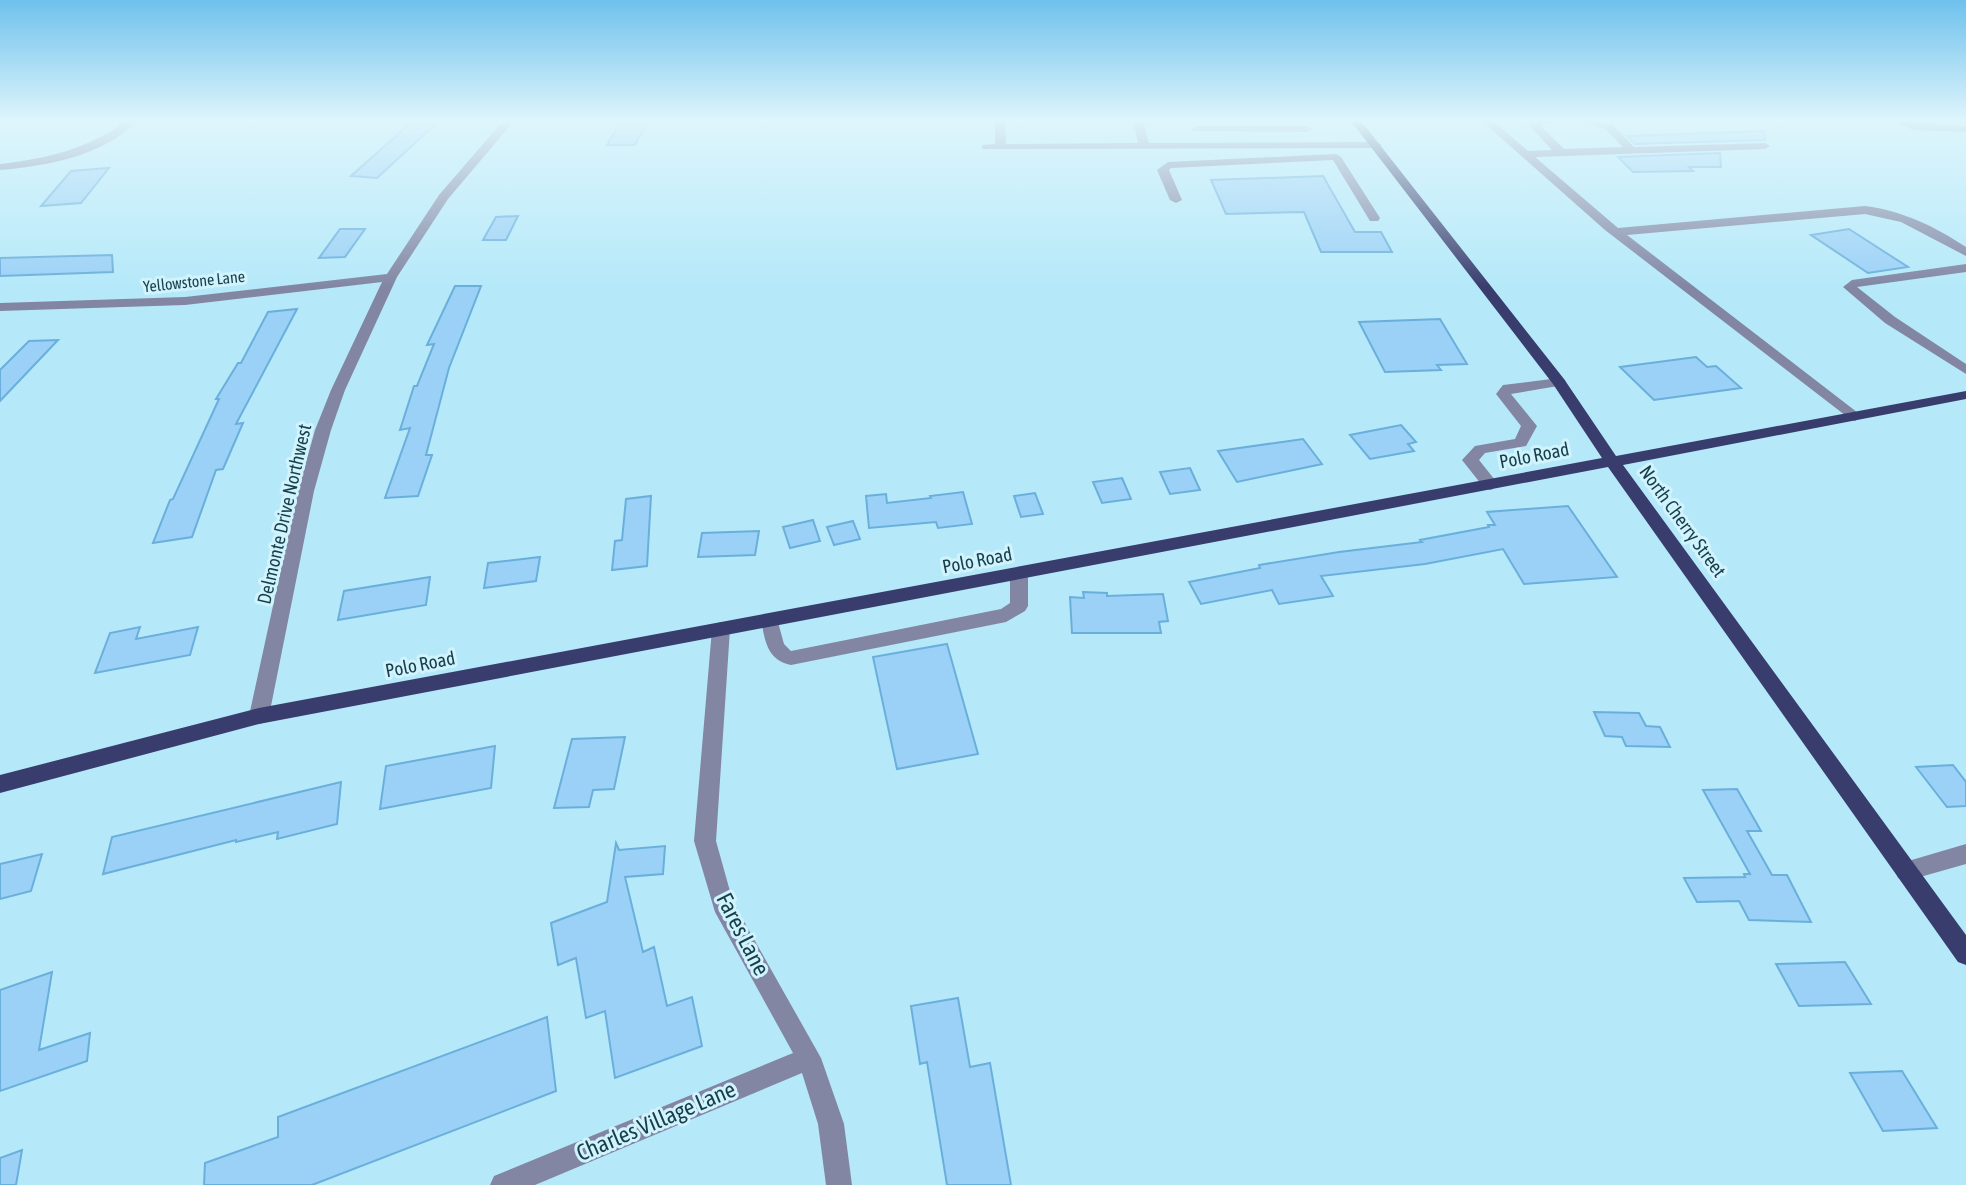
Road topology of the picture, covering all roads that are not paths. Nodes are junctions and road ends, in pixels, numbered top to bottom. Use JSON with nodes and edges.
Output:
{"nodes":[{"id":1,"x":461,"y":176,"type":"edge"},
{"id":2,"x":1166,"y":176,"type":"edge"},
{"id":3,"x":1348,"y":176,"type":"edge"},
{"id":4,"x":1400,"y":176,"type":"edge"},
{"id":5,"x":1550,"y":176,"type":"edge"},
{"id":6,"x":1176,"y":200,"type":"dead end"},
{"id":7,"x":1374,"y":218,"type":"dead end"},
{"id":8,"x":1616,"y":232,"type":"junction"},
{"id":9,"x":1966,"y":251,"type":"edge"},
{"id":10,"x":1966,"y":268,"type":"edge"},
{"id":11,"x":391,"y":277,"type":"junction"},
{"id":12,"x":0,"y":307,"type":"edge"},
{"id":13,"x":1966,"y":370,"type":"edge"},
{"id":14,"x":1559,"y":382,"type":"junction"},
{"id":15,"x":1966,"y":395,"type":"edge"},
{"id":16,"x":1855,"y":416,"type":"junction"},
{"id":17,"x":1612,"y":461,"type":"junction"},
{"id":18,"x":1491,"y":485,"type":"junction"},
{"id":19,"x":1019,"y":573,"type":"junction"},
{"id":20,"x":770,"y":620,"type":"junction"},
{"id":21,"x":721,"y":629,"type":"junction"},
{"id":22,"x":258,"y":716,"type":"junction"},
{"id":23,"x":0,"y":784,"type":"edge"},
{"id":24,"x":1966,"y":855,"type":"edge"},
{"id":25,"x":1906,"y":871,"type":"junction"},
{"id":26,"x":1966,"y":954,"type":"edge"},
{"id":27,"x":809,"y":1058,"type":"junction"},
{"id":28,"x":503,"y":1185,"type":"edge"},
{"id":29,"x":839,"y":1185,"type":"edge"}],
"edges":[{"from":1,"to":11,"type":"street","name":"Delmonte Drive Northwest"},
{"from":2,"to":6,"type":"street"},
{"from":3,"to":7,"type":"street"},
{"from":4,"to":14,"type":"main road","name":"North Cherry Street"},
{"from":5,"to":8,"type":"street"},
{"from":8,"to":9,"type":"street"},
{"from":8,"to":16,"type":"street"},
{"from":10,"to":13,"type":"street"},
{"from":11,"to":12,"type":"street","name":"Yellowstone Lane"},
{"from":11,"to":22,"type":"street","name":"Delmonte Drive Northwest"},
{"from":14,"to":17,"type":"main road","name":"North Cherry Street"},
{"from":14,"to":18,"type":"street"},
{"from":15,"to":16,"type":"main road","name":"Polo Road"},
{"from":16,"to":17,"type":"main road","name":"Polo Road"},
{"from":17,"to":18,"type":"main road","name":"Polo Road"},
{"from":17,"to":25,"type":"main road","name":"North Cherry Street"},
{"from":18,"to":19,"type":"main road","name":"Polo Road"},
{"from":19,"to":20,"type":"main road","name":"Polo Road"},
{"from":19,"to":20,"type":"street"},
{"from":20,"to":21,"type":"main road","name":"Polo Road"},
{"from":21,"to":22,"type":"main road","name":"Polo Road"},
{"from":21,"to":27,"type":"street","name":"Fares Lane"},
{"from":22,"to":23,"type":"main road","name":"Polo Road"},
{"from":24,"to":25,"type":"street"},
{"from":25,"to":26,"type":"main road","name":"North Cherry Street"},
{"from":27,"to":28,"type":"street","name":"Charles Village Lane"},
{"from":27,"to":29,"type":"street","name":"Fares Lane"}]}
